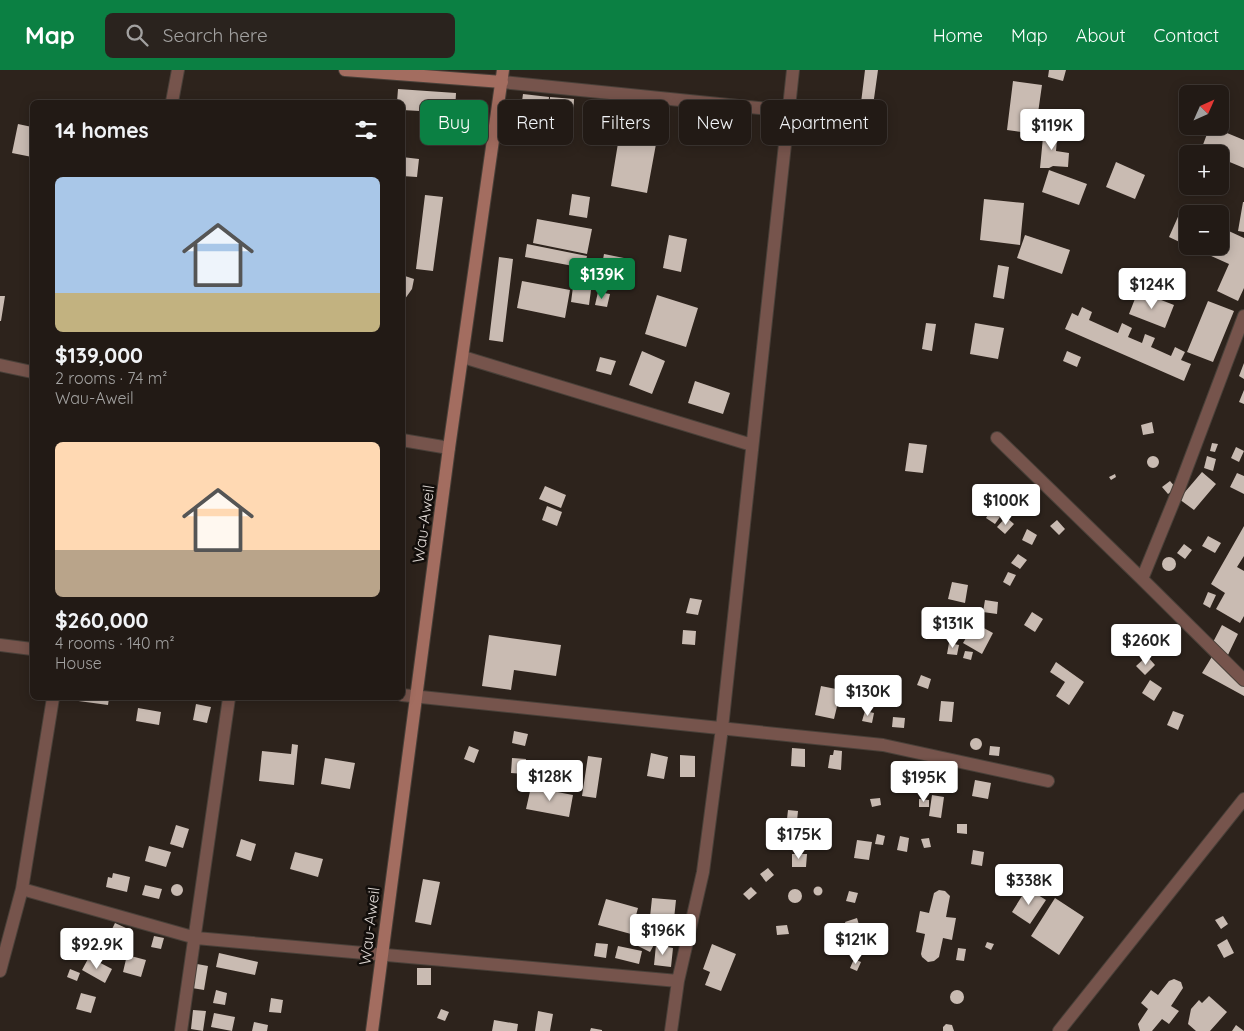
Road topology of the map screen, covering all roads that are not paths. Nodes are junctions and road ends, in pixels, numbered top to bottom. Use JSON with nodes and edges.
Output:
{"nodes":[{"id":1,"x":178,"y":70,"type":"edge"},
{"id":2,"x":345,"y":70,"type":"edge"},
{"id":3,"x":793,"y":70,"type":"edge"},
{"id":4,"x":503,"y":76,"type":"edge"},
{"id":5,"x":172,"y":100,"type":"edge"},
{"id":6,"x":790,"y":100,"type":"edge"},
{"id":7,"x":761,"y":108,"type":"edge"},
{"id":8,"x":785,"y":145,"type":"edge"},
{"id":9,"x":1244,"y":316,"type":"edge"},
{"id":10,"x":462,"y":357,"type":"junction"},
{"id":11,"x":0,"y":365,"type":"edge"},
{"id":12,"x":30,"y":372,"type":"edge"},
{"id":13,"x":997,"y":438,"type":"dead end"},
{"id":14,"x":405,"y":441,"type":"edge"},
{"id":15,"x":752,"y":445,"type":"junction"},
{"id":16,"x":449,"y":448,"type":"junction"},
{"id":17,"x":1142,"y":579,"type":"junction"},
{"id":18,"x":0,"y":645,"type":"edge"},
{"id":19,"x":30,"y":649,"type":"edge"},
{"id":20,"x":1244,"y":680,"type":"edge"},
{"id":21,"x":405,"y":695,"type":"edge"},
{"id":22,"x":416,"y":697,"type":"junction"},
{"id":23,"x":53,"y":700,"type":"edge"},
{"id":24,"x":229,"y":700,"type":"edge"},
{"id":25,"x":722,"y":728,"type":"junction"},
{"id":26,"x":1048,"y":781,"type":"dead end"},
{"id":27,"x":1244,"y":799,"type":"edge"},
{"id":28,"x":22,"y":889,"type":"junction"},
{"id":29,"x":196,"y":938,"type":"junction"},
{"id":30,"x":382,"y":954,"type":"junction"},
{"id":31,"x":0,"y":971,"type":"edge"},
{"id":32,"x":678,"y":980,"type":"junction"},
{"id":33,"x":182,"y":1031,"type":"edge"},
{"id":34,"x":372,"y":1031,"type":"edge"},
{"id":35,"x":671,"y":1031,"type":"edge"},
{"id":36,"x":1060,"y":1031,"type":"edge"}],
"edges":[{"from":1,"to":5,"type":"street"},
{"from":2,"to":4,"type":"street"},
{"from":3,"to":6,"type":"street"},
{"from":4,"to":7,"type":"street"},
{"from":4,"to":10,"type":"street","name":"Wau-Aweil"},
{"from":8,"to":15,"type":"street"},
{"from":9,"to":17,"type":"street"},
{"from":10,"to":15,"type":"street"},
{"from":10,"to":16,"type":"street","name":"Wau-Aweil"},
{"from":11,"to":12,"type":"street"},
{"from":13,"to":17,"type":"street"},
{"from":14,"to":16,"type":"street"},
{"from":15,"to":25,"type":"street"},
{"from":16,"to":22,"type":"street","name":"Wau-Aweil"},
{"from":17,"to":20,"type":"street"},
{"from":18,"to":19,"type":"street"},
{"from":21,"to":22,"type":"street"},
{"from":22,"to":25,"type":"street"},
{"from":22,"to":30,"type":"street","name":"Wau-Aweil"},
{"from":23,"to":28,"type":"street"},
{"from":24,"to":29,"type":"street"},
{"from":25,"to":26,"type":"street"},
{"from":25,"to":32,"type":"street"},
{"from":27,"to":36,"type":"street"},
{"from":28,"to":29,"type":"street"},
{"from":28,"to":31,"type":"street"},
{"from":29,"to":30,"type":"street"},
{"from":29,"to":33,"type":"street"},
{"from":30,"to":32,"type":"street"},
{"from":30,"to":34,"type":"street","name":"Wau-Aweil"},
{"from":32,"to":35,"type":"street"}]}
